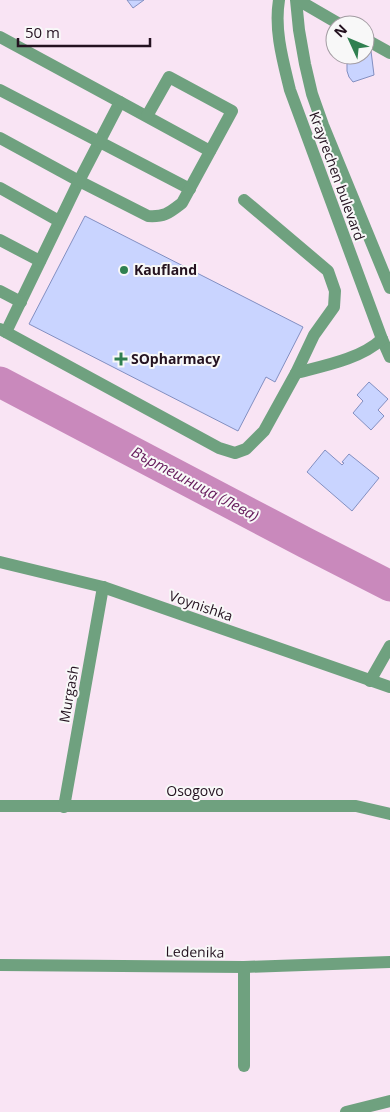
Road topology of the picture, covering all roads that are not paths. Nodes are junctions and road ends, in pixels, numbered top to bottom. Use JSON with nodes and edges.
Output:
{"nodes":[{"id":1,"x":279,"y":0,"type":"edge"},
{"id":2,"x":297,"y":0,"type":"edge"},
{"id":3,"x":325,"y":16,"type":"edge"},
{"id":4,"x":0,"y":37,"type":"edge"},
{"id":5,"x":375,"y":45,"type":"edge"},
{"id":6,"x":390,"y":53,"type":"edge"},
{"id":7,"x":0,"y":90,"type":"edge"},
{"id":8,"x":120,"y":102,"type":"junction"},
{"id":9,"x":147,"y":116,"type":"junction"},
{"id":10,"x":0,"y":138,"type":"edge"},
{"id":11,"x":99,"y":142,"type":"junction"},
{"id":12,"x":210,"y":151,"type":"junction"},
{"id":13,"x":79,"y":181,"type":"junction"},
{"id":14,"x":0,"y":188,"type":"edge"},
{"id":15,"x":190,"y":189,"type":"junction"},
{"id":16,"x":244,"y":200,"type":"dead end"},
{"id":17,"x":59,"y":221,"type":"junction"},
{"id":18,"x":0,"y":240,"type":"edge"},
{"id":19,"x":40,"y":261,"type":"junction"},
{"id":20,"x":390,"y":288,"type":"edge"},
{"id":21,"x":0,"y":291,"type":"edge"},
{"id":22,"x":20,"y":302,"type":"junction"},
{"id":23,"x":3,"y":331,"type":"edge"},
{"id":24,"x":382,"y":338,"type":"junction"},
{"id":25,"x":390,"y":357,"type":"edge"},
{"id":26,"x":296,"y":373,"type":"junction"},
{"id":27,"x":0,"y":562,"type":"edge"},
{"id":28,"x":104,"y":588,"type":"junction"},
{"id":29,"x":390,"y":646,"type":"edge"},
{"id":30,"x":370,"y":681,"type":"junction"},
{"id":31,"x":390,"y":688,"type":"edge"},
{"id":32,"x":0,"y":806,"type":"edge"},
{"id":33,"x":64,"y":807,"type":"junction"},
{"id":34,"x":390,"y":814,"type":"edge"},
{"id":35,"x":390,"y":962,"type":"edge"},
{"id":36,"x":0,"y":965,"type":"edge"},
{"id":37,"x":244,"y":967,"type":"junction"},
{"id":38,"x":244,"y":1066,"type":"dead end"},
{"id":39,"x":390,"y":1101,"type":"edge"},
{"id":40,"x":346,"y":1112,"type":"edge"}],
"edges":[{"from":1,"to":24,"type":"street","name":"Krayrechen bulevard"},
{"from":2,"to":3,"type":"street"},
{"from":2,"to":20,"type":"street","name":"Krayrechen bulevard"},
{"from":4,"to":8,"type":"street"},
{"from":5,"to":6,"type":"street"},
{"from":7,"to":11,"type":"street"},
{"from":8,"to":9,"type":"street"},
{"from":8,"to":11,"type":"street"},
{"from":9,"to":12,"type":"street"},
{"from":9,"to":12,"type":"street"},
{"from":10,"to":13,"type":"street"},
{"from":11,"to":13,"type":"street"},
{"from":11,"to":15,"type":"street"},
{"from":12,"to":15,"type":"street"},
{"from":13,"to":15,"type":"street"},
{"from":13,"to":17,"type":"street"},
{"from":14,"to":17,"type":"street"},
{"from":16,"to":26,"type":"street"},
{"from":17,"to":19,"type":"street"},
{"from":18,"to":19,"type":"street"},
{"from":19,"to":22,"type":"street"},
{"from":21,"to":22,"type":"street"},
{"from":22,"to":23,"type":"street"},
{"from":23,"to":26,"type":"street"},
{"from":24,"to":25,"type":"street","name":"Krayrechen bulevard"},
{"from":24,"to":26,"type":"street"},
{"from":27,"to":28,"type":"street","name":"Voynishka"},
{"from":28,"to":30,"type":"street","name":"Voynishka"},
{"from":28,"to":33,"type":"street","name":"Murgash"},
{"from":29,"to":30,"type":"street"},
{"from":30,"to":31,"type":"street","name":"Voynishka"},
{"from":32,"to":33,"type":"street","name":"Osogovo"},
{"from":33,"to":34,"type":"street","name":"Osogovo"},
{"from":35,"to":37,"type":"street","name":"Ledenika"},
{"from":36,"to":37,"type":"street","name":"Ledenika"},
{"from":37,"to":38,"type":"street"},
{"from":39,"to":40,"type":"street"}]}
